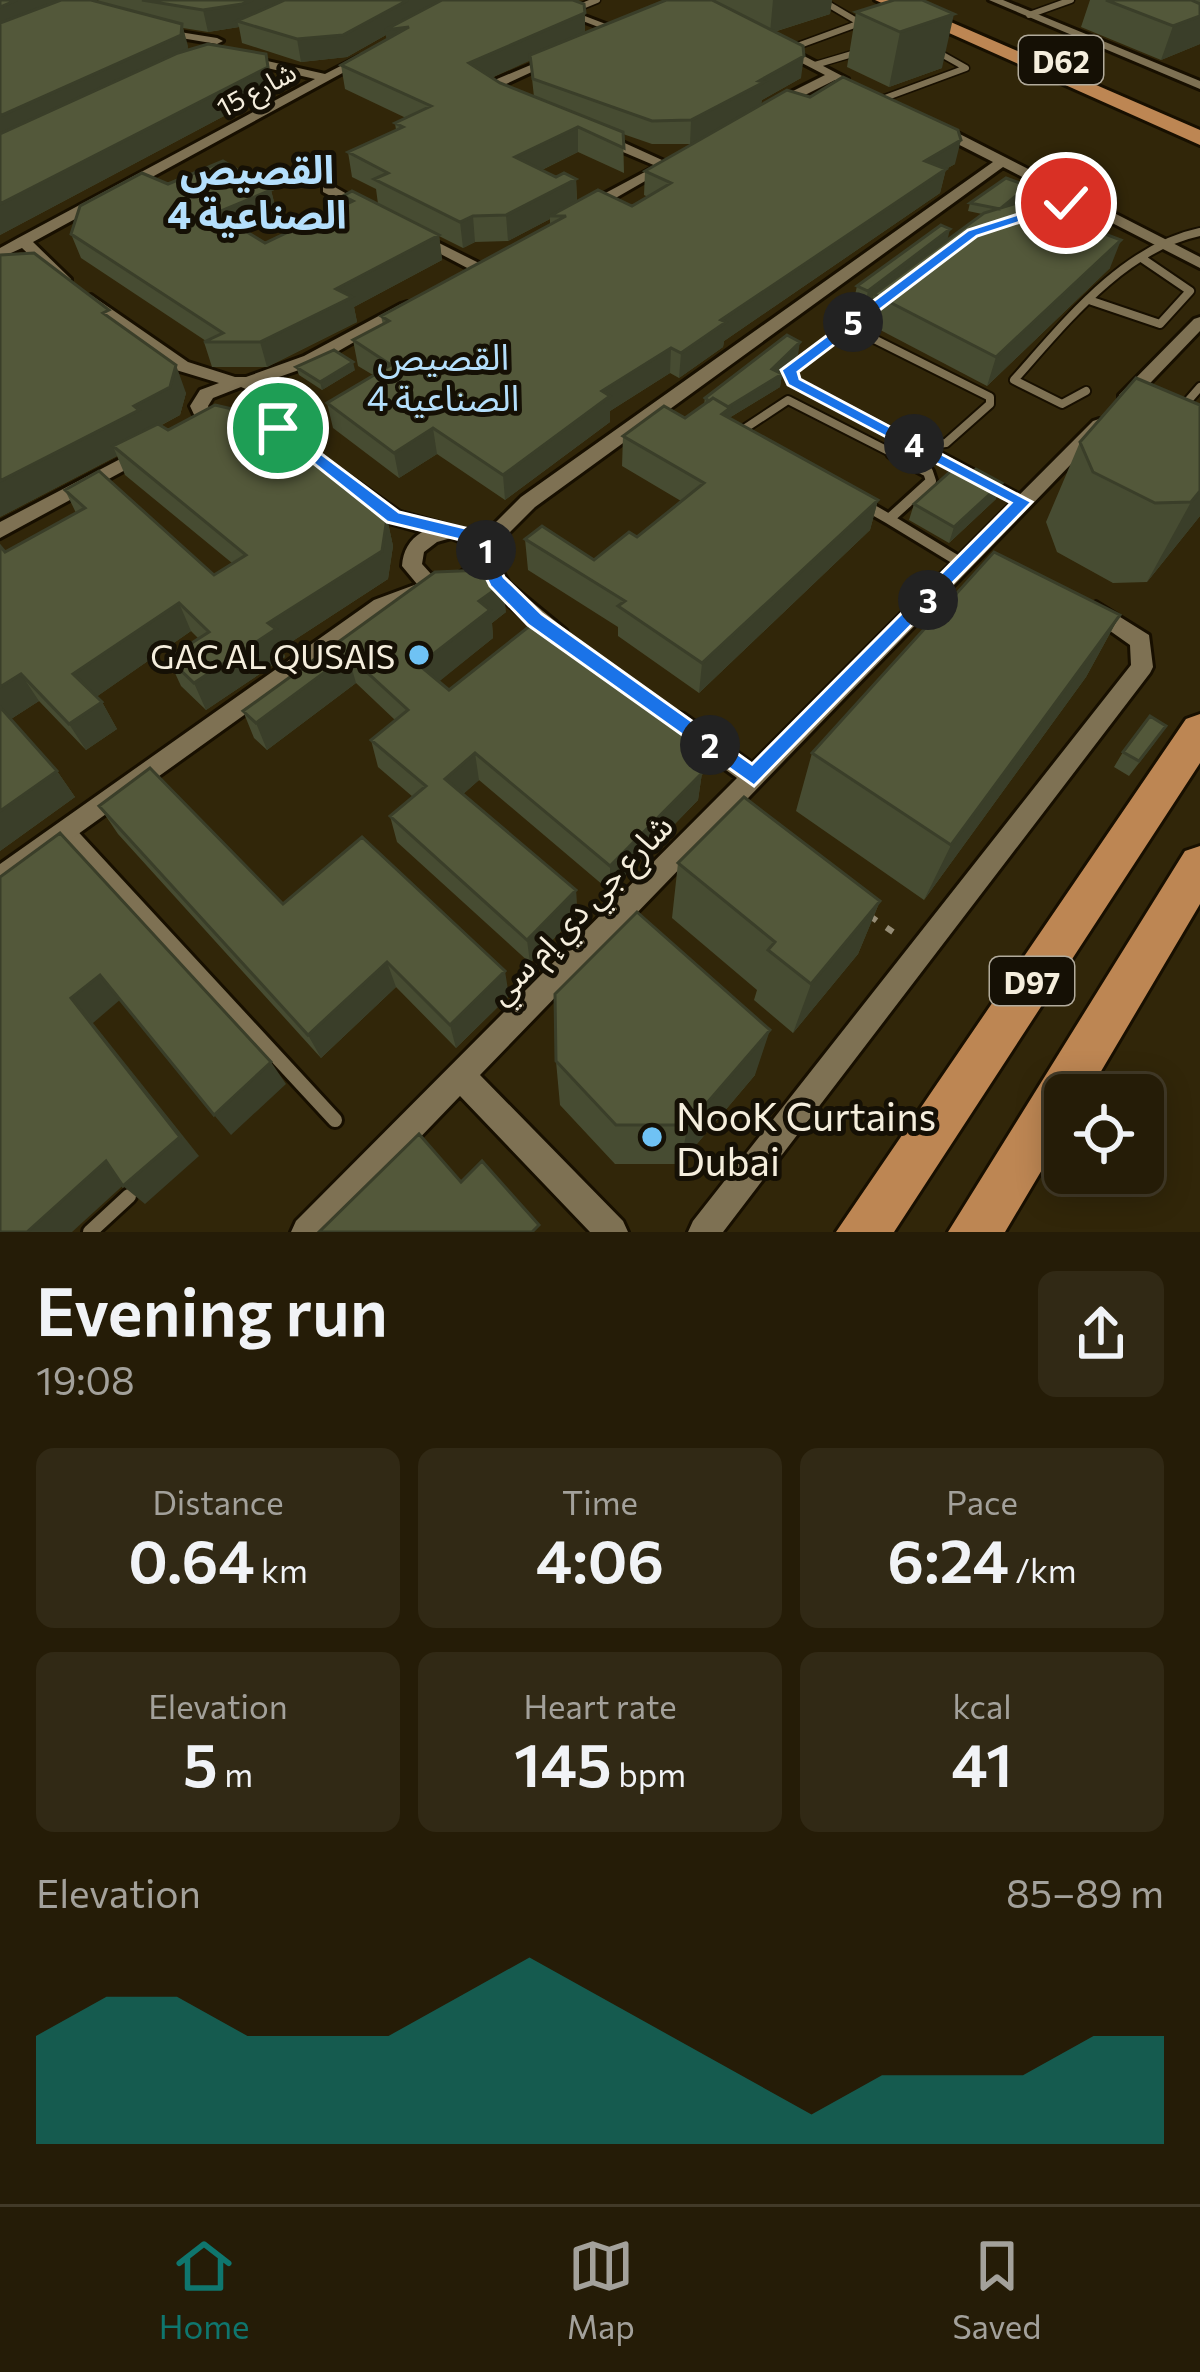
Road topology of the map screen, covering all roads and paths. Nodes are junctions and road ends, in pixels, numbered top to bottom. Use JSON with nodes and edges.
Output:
{"nodes":[{"id":1,"x":533,"y":0,"type":"edge"},
{"id":2,"x":597,"y":0,"type":"edge"},
{"id":3,"x":821,"y":0,"type":"edge"},
{"id":4,"x":884,"y":0,"type":"edge"},
{"id":5,"x":922,"y":0,"type":"edge"},
{"id":6,"x":994,"y":0,"type":"edge"},
{"id":7,"x":1071,"y":0,"type":"edge"},
{"id":8,"x":567,"y":12,"type":"junction"},
{"id":9,"x":1029,"y":15,"type":"junction"},
{"id":10,"x":635,"y":23,"type":"edge"},
{"id":11,"x":138,"y":25,"type":"edge"},
{"id":12,"x":618,"y":31,"type":"junction"},
{"id":13,"x":179,"y":38,"type":"junction"},
{"id":14,"x":600,"y":39,"type":"edge"},
{"id":15,"x":766,"y":40,"type":"edge"},
{"id":16,"x":388,"y":44,"type":"edge"},
{"id":17,"x":229,"y":46,"type":"junction"},
{"id":18,"x":878,"y":46,"type":"edge"},
{"id":19,"x":930,"y":49,"type":"edge"},
{"id":20,"x":785,"y":50,"type":"junction"},
{"id":21,"x":564,"y":55,"type":"edge"},
{"id":22,"x":815,"y":65,"type":"junction"},
{"id":23,"x":835,"y":75,"type":"junction"},
{"id":24,"x":319,"y":82,"type":"junction"},
{"id":25,"x":851,"y":83,"type":"edge"},
{"id":26,"x":1200,"y":85,"type":"edge"},
{"id":27,"x":866,"y":91,"type":"edge"},
{"id":28,"x":1096,"y":95,"type":"junction"},
{"id":29,"x":882,"y":99,"type":"junction"},
{"id":30,"x":528,"y":106,"type":"edge"},
{"id":31,"x":764,"y":110,"type":"edge"},
{"id":32,"x":902,"y":110,"type":"edge"},
{"id":33,"x":1200,"y":119,"type":"edge"},
{"id":34,"x":922,"y":120,"type":"edge"},
{"id":35,"x":596,"y":136,"type":"edge"},
{"id":36,"x":1200,"y":138,"type":"edge"},
{"id":37,"x":1200,"y":149,"type":"edge"},
{"id":38,"x":686,"y":154,"type":"edge"},
{"id":39,"x":1003,"y":161,"type":"junction"},
{"id":40,"x":666,"y":166,"type":"junction"},
{"id":41,"x":328,"y":189,"type":"dead end"},
{"id":42,"x":1080,"y":201,"type":"junction"},
{"id":43,"x":381,"y":217,"type":"edge"},
{"id":44,"x":1010,"y":219,"type":"edge"},
{"id":45,"x":562,"y":223,"type":"edge"},
{"id":46,"x":399,"y":227,"type":"edge"},
{"id":47,"x":1200,"y":232,"type":"edge"},
{"id":48,"x":1163,"y":244,"type":"junction"},
{"id":49,"x":11,"y":248,"type":"edge"},
{"id":50,"x":499,"y":257,"type":"edge"},
{"id":51,"x":1144,"y":259,"type":"junction"},
{"id":52,"x":1200,"y":263,"type":"edge"},
{"id":53,"x":478,"y":268,"type":"junction"},
{"id":54,"x":457,"y":280,"type":"edge"},
{"id":55,"x":897,"y":289,"type":"edge"},
{"id":56,"x":1092,"y":301,"type":"junction"},
{"id":57,"x":415,"y":303,"type":"edge"},
{"id":58,"x":1200,"y":322,"type":"edge"},
{"id":59,"x":848,"y":326,"type":"junction"},
{"id":60,"x":310,"y":360,"type":"junction"},
{"id":61,"x":182,"y":366,"type":"junction"},
{"id":62,"x":240,"y":382,"type":"junction"},
{"id":63,"x":1200,"y":387,"type":"edge"},
{"id":64,"x":1085,"y":391,"type":"dead end"},
{"id":65,"x":267,"y":401,"type":"junction"},
{"id":66,"x":200,"y":402,"type":"junction"},
{"id":67,"x":1159,"y":410,"type":"edge"},
{"id":68,"x":1174,"y":417,"type":"junction"},
{"id":69,"x":1187,"y":422,"type":"edge"},
{"id":70,"x":224,"y":423,"type":"junction"},
{"id":71,"x":158,"y":445,"type":"edge"},
{"id":72,"x":914,"y":445,"type":"junction"},
{"id":73,"x":294,"y":446,"type":"junction"},
{"id":74,"x":528,"y":502,"type":"junction"},
{"id":75,"x":1023,"y":502,"type":"junction"},
{"id":76,"x":393,"y":517,"type":"junction"},
{"id":77,"x":889,"y":519,"type":"junction"},
{"id":78,"x":0,"y":531,"type":"edge"},
{"id":79,"x":452,"y":531,"type":"junction"},
{"id":80,"x":487,"y":557,"type":"junction"},
{"id":81,"x":980,"y":557,"type":"junction"},
{"id":82,"x":411,"y":558,"type":"junction"},
{"id":83,"x":446,"y":585,"type":"junction"},
{"id":84,"x":1062,"y":592,"type":"edge"},
{"id":85,"x":381,"y":606,"type":"junction"},
{"id":86,"x":535,"y":620,"type":"junction"},
{"id":87,"x":576,"y":649,"type":"edge"},
{"id":88,"x":647,"y":700,"type":"edge"},
{"id":89,"x":1200,"y":730,"type":"edge"},
{"id":90,"x":754,"y":777,"type":"junction"},
{"id":91,"x":67,"y":830,"type":"junction"},
{"id":92,"x":1200,"y":866,"type":"edge"},
{"id":93,"x":0,"y":878,"type":"edge"},
{"id":94,"x":869,"y":915,"type":"edge"},
{"id":95,"x":924,"y":954,"type":"junction"},
{"id":96,"x":461,"y":1076,"type":"junction"},
{"id":97,"x":334,"y":1120,"type":"dead end"},
{"id":98,"x":129,"y":1196,"type":"edge"},
{"id":99,"x":90,"y":1232,"type":"edge"},
{"id":100,"x":308,"y":1232,"type":"edge"},
{"id":101,"x":612,"y":1232,"type":"edge"},
{"id":102,"x":704,"y":1232,"type":"edge"},
{"id":103,"x":862,"y":1232,"type":"edge"},
{"id":104,"x":975,"y":1232,"type":"edge"}],
"edges":[{"from":1,"to":8,"type":"street"},
{"from":2,"to":8,"type":"lane"},
{"from":3,"to":20,"type":"lane"},
{"from":4,"to":28,"type":"main road","number":"D62"},
{"from":5,"to":33,"type":"main road","number":"D62"},
{"from":6,"to":9,"type":"street"},
{"from":7,"to":9,"type":"lane"},
{"from":8,"to":12,"type":"street"},
{"from":9,"to":26,"type":"street"},
{"from":10,"to":12,"type":"street"},
{"from":11,"to":13,"type":"street"},
{"from":12,"to":14,"type":"street"},
{"from":13,"to":17,"type":"street"},
{"from":13,"to":17,"type":"street"},
{"from":15,"to":20,"type":"street"},
{"from":16,"to":24,"type":"street","name":"شارع 15"},
{"from":17,"to":24,"type":"street"},
{"from":18,"to":22,"type":"lane"},
{"from":19,"to":29,"type":"lane"},
{"from":20,"to":22,"type":"street"},
{"from":21,"to":30,"type":"street"},
{"from":22,"to":23,"type":"street"},
{"from":23,"to":25,"type":"street"},
{"from":23,"to":31,"type":"street"},
{"from":24,"to":49,"type":"street","name":"شارع 15"},
{"from":27,"to":29,"type":"street"},
{"from":28,"to":36,"type":"main road","number":"D62"},
{"from":28,"to":37,"type":"main road"},
{"from":29,"to":32,"type":"street"},
{"from":34,"to":39,"type":"street"},
{"from":35,"to":40,"type":"street"},
{"from":38,"to":40,"type":"street"},
{"from":39,"to":42,"type":"street"},
{"from":39,"to":74,"type":"street"},
{"from":40,"to":45,"type":"street"},
{"from":41,"to":43,"type":"street"},
{"from":42,"to":44,"type":"lane"},
{"from":42,"to":48,"type":"street"},
{"from":46,"to":53,"type":"street"},
{"from":47,"to":48,"type":"lane"},
{"from":48,"to":51,"type":"lane"},
{"from":48,"to":52,"type":"street"},
{"from":49,"to":61,"type":"street"},
{"from":50,"to":53,"type":"street"},
{"from":51,"to":56,"type":"lane"},
{"from":51,"to":56,"type":"lane"},
{"from":53,"to":54,"type":"street"},
{"from":55,"to":59,"type":"lane"},
{"from":56,"to":64,"type":"lane"},
{"from":57,"to":60,"type":"street"},
{"from":58,"to":75,"type":"street","name":"شارع جي دي إم سي"},
{"from":59,"to":72,"type":"lane"},
{"from":59,"to":72,"type":"lane"},
{"from":60,"to":62,"type":"street"},
{"from":60,"to":65,"type":"street"},
{"from":61,"to":62,"type":"street"},
{"from":61,"to":66,"type":"street"},
{"from":62,"to":65,"type":"street"},
{"from":62,"to":66,"type":"street"},
{"from":63,"to":68,"type":"lane"},
{"from":65,"to":70,"type":"street"},
{"from":65,"to":73,"type":"street"},
{"from":66,"to":70,"type":"street"},
{"from":66,"to":70,"type":"street"},
{"from":67,"to":68,"type":"lane"},
{"from":68,"to":69,"type":"lane"},
{"from":70,"to":73,"type":"street"},
{"from":71,"to":78,"type":"street"},
{"from":72,"to":75,"type":"lane"},
{"from":73,"to":76,"type":"street"},
{"from":74,"to":79,"type":"street"},
{"from":74,"to":80,"type":"street"},
{"from":75,"to":81,"type":"street","name":"شارع جي دي إم سي"},
{"from":76,"to":79,"type":"street"},
{"from":76,"to":82,"type":"street"},
{"from":77,"to":77,"type":"lane"},
{"from":77,"to":81,"type":"lane"},
{"from":79,"to":80,"type":"street"},
{"from":79,"to":82,"type":"street"},
{"from":80,"to":83,"type":"street"},
{"from":80,"to":86,"type":"street"},
{"from":81,"to":90,"type":"street","name":"شارع جي دي إم سي"},
{"from":82,"to":83,"type":"street"},
{"from":82,"to":85,"type":"street"},
{"from":83,"to":85,"type":"street"},
{"from":83,"to":86,"type":"street"},
{"from":84,"to":95,"type":"street"},
{"from":85,"to":91,"type":"street"},
{"from":86,"to":87,"type":"street"},
{"from":88,"to":90,"type":"street"},
{"from":89,"to":103,"type":"main road","number":"D97"},
{"from":90,"to":96,"type":"street","name":"شارع جي دي إم سي"},
{"from":91,"to":93,"type":"street"},
{"from":91,"to":97,"type":"lane"},
{"from":92,"to":104,"type":"main road","number":"D97"},
{"from":94,"to":95,"type":"path"},
{"from":95,"to":102,"type":"street"},
{"from":96,"to":100,"type":"street","name":"شارع جي دي إم سي"},
{"from":96,"to":101,"type":"street"},
{"from":98,"to":99,"type":"lane"}]}
